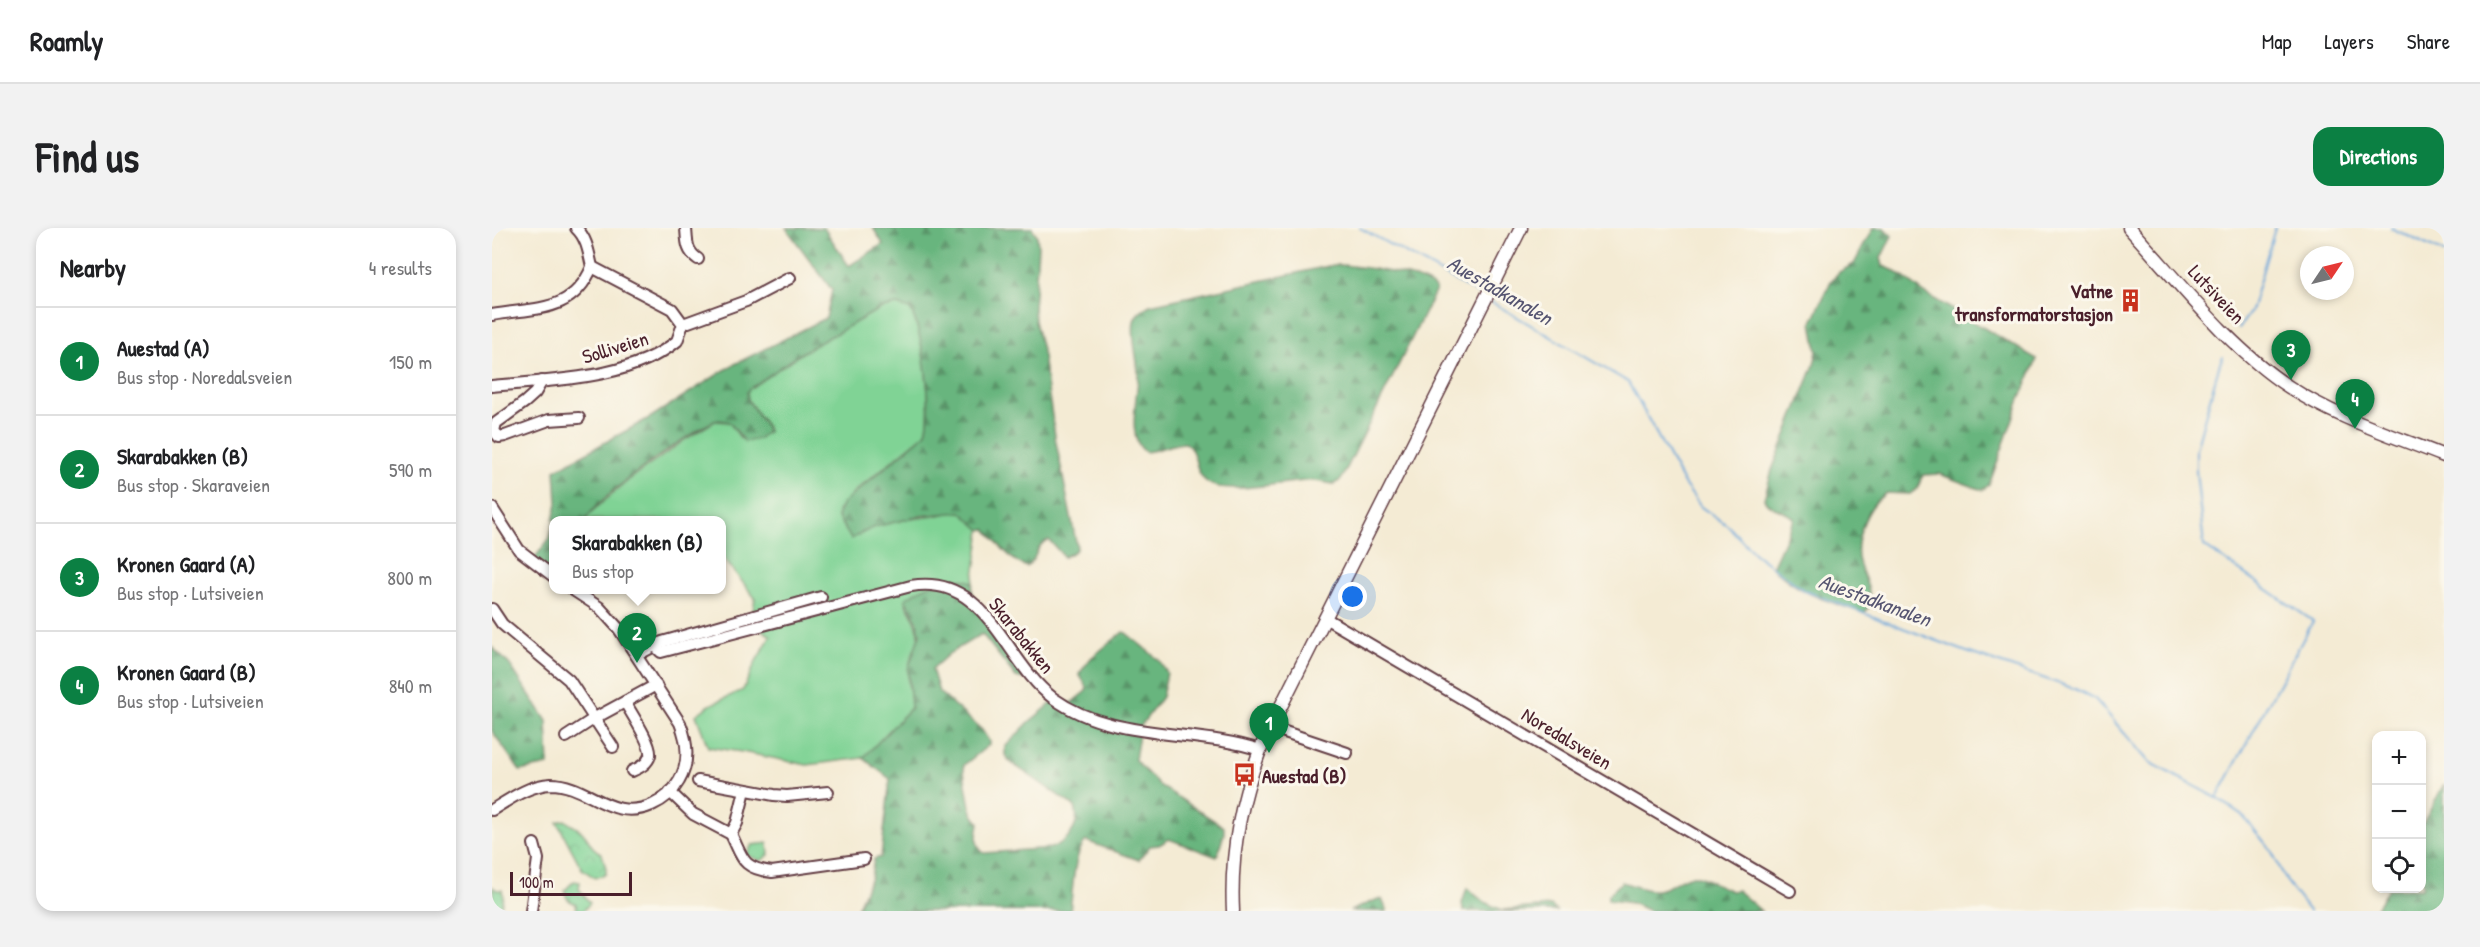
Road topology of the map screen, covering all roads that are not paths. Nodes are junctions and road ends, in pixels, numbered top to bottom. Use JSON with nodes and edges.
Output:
{"nodes":[{"id":1,"x":576,"y":228,"type":"edge"},
{"id":2,"x":686,"y":228,"type":"edge"},
{"id":3,"x":1521,"y":228,"type":"edge"},
{"id":4,"x":2129,"y":228,"type":"edge"},
{"id":5,"x":698,"y":259,"type":"dead end"},
{"id":6,"x":592,"y":267,"type":"junction"},
{"id":7,"x":790,"y":278,"type":"dead end"},
{"id":8,"x":492,"y":315,"type":"edge"},
{"id":9,"x":683,"y":324,"type":"junction"},
{"id":10,"x":542,"y":381,"type":"junction"},
{"id":11,"x":492,"y":386,"type":"edge"},
{"id":12,"x":579,"y":418,"type":"dead end"},
{"id":13,"x":2444,"y":456,"type":"edge"},
{"id":14,"x":492,"y":508,"type":"edge"},
{"id":15,"x":549,"y":573,"type":"edge"},
{"id":16,"x":578,"y":594,"type":"edge"},
{"id":17,"x":821,"y":597,"type":"dead end"},
{"id":18,"x":494,"y":613,"type":"edge"},
{"id":19,"x":1325,"y":618,"type":"junction"},
{"id":20,"x":654,"y":645,"type":"junction"},
{"id":21,"x":637,"y":655,"type":"junction"},
{"id":22,"x":656,"y":685,"type":"junction"},
{"id":23,"x":625,"y":702,"type":"junction"},
{"id":24,"x":595,"y":718,"type":"junction"},
{"id":25,"x":1270,"y":727,"type":"junction"},
{"id":26,"x":566,"y":737,"type":"dead end"},
{"id":27,"x":613,"y":747,"type":"dead end"},
{"id":28,"x":1260,"y":750,"type":"junction"},
{"id":29,"x":1347,"y":753,"type":"dead end"},
{"id":30,"x":632,"y":771,"type":"dead end"},
{"id":31,"x":698,"y":781,"type":"dead end"},
{"id":32,"x":745,"y":790,"type":"junction"},
{"id":33,"x":670,"y":792,"type":"junction"},
{"id":34,"x":828,"y":792,"type":"dead end"},
{"id":35,"x":492,"y":810,"type":"edge"},
{"id":36,"x":731,"y":834,"type":"junction"},
{"id":37,"x":534,"y":844,"type":"dead end"},
{"id":38,"x":864,"y":859,"type":"dead end"},
{"id":39,"x":1790,"y":891,"type":"dead end"},
{"id":40,"x":531,"y":911,"type":"edge"},
{"id":41,"x":1233,"y":911,"type":"edge"}],
"edges":[{"from":1,"to":6,"type":"street"},
{"from":2,"to":5,"type":"street"},
{"from":3,"to":19,"type":"main road"},
{"from":4,"to":13,"type":"main road","name":"Lutsiveien"},
{"from":6,"to":8,"type":"street"},
{"from":6,"to":9,"type":"street","name":"Solliveien"},
{"from":7,"to":9,"type":"street"},
{"from":9,"to":10,"type":"street","name":"Solliveien"},
{"from":10,"to":11,"type":"street","name":"Solliveien"},
{"from":10,"to":12,"type":"street"},
{"from":14,"to":15,"type":"street"},
{"from":16,"to":21,"type":"street"},
{"from":17,"to":20,"type":"street"},
{"from":18,"to":24,"type":"street"},
{"from":19,"to":25,"type":"main road"},
{"from":19,"to":39,"type":"street","name":"Noredalsveien"},
{"from":20,"to":21,"type":"street"},
{"from":20,"to":28,"type":"street","name":"Skarabakken"},
{"from":21,"to":22,"type":"street"},
{"from":22,"to":23,"type":"street"},
{"from":22,"to":33,"type":"street"},
{"from":23,"to":24,"type":"street"},
{"from":23,"to":30,"type":"street"},
{"from":24,"to":26,"type":"street"},
{"from":24,"to":27,"type":"street"},
{"from":25,"to":28,"type":"main road"},
{"from":25,"to":29,"type":"street"},
{"from":28,"to":41,"type":"main road"},
{"from":31,"to":32,"type":"street"},
{"from":32,"to":34,"type":"street"},
{"from":32,"to":36,"type":"street"},
{"from":33,"to":35,"type":"street"},
{"from":33,"to":36,"type":"street"},
{"from":36,"to":38,"type":"street"},
{"from":37,"to":40,"type":"street"}]}
